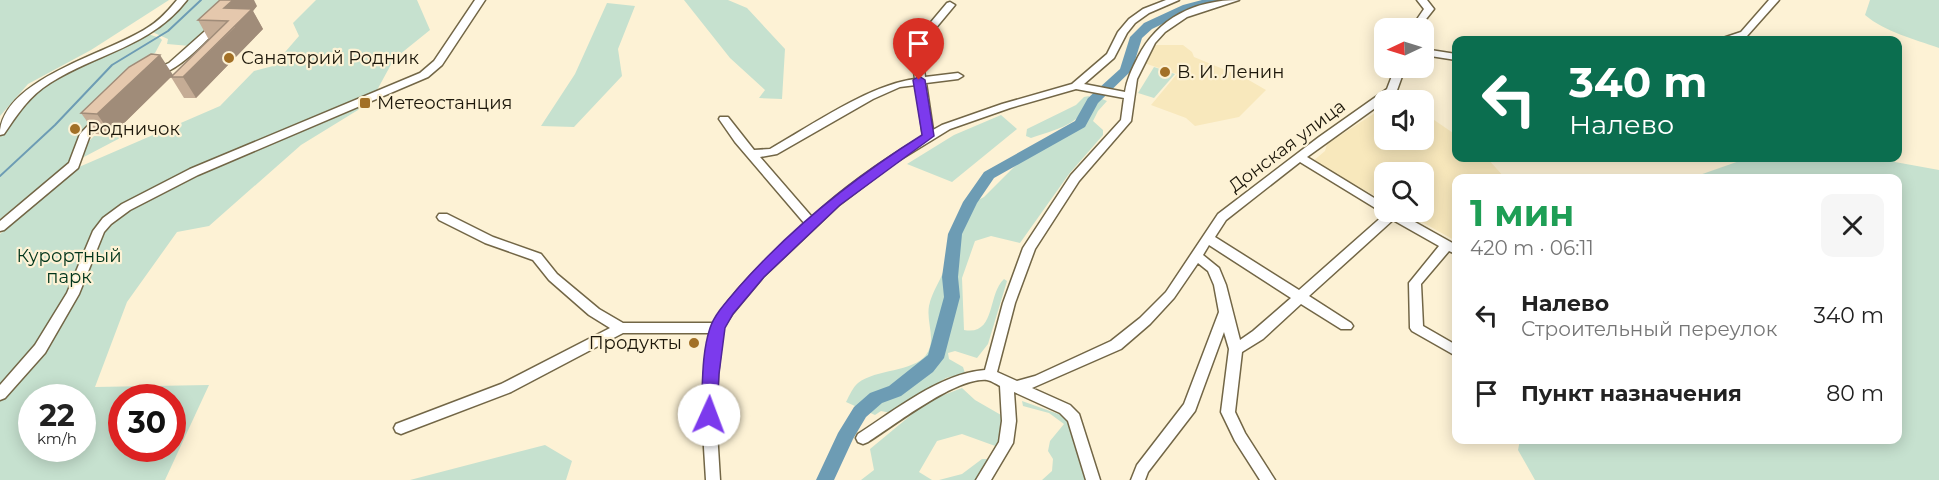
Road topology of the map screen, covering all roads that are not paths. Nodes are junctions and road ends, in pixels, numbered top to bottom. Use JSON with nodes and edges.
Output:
{"nodes":[{"id":1,"x":182,"y":0,"type":"edge"},
{"id":2,"x":480,"y":0,"type":"edge"},
{"id":3,"x":1174,"y":0,"type":"edge"},
{"id":4,"x":1234,"y":0,"type":"edge"},
{"id":5,"x":1774,"y":0,"type":"edge"},
{"id":6,"x":1423,"y":1,"type":"edge"},
{"id":7,"x":950,"y":5,"type":"dead end"},
{"id":8,"x":1422,"y":18,"type":"edge"},
{"id":9,"x":222,"y":20,"type":"edge"},
{"id":10,"x":1738,"y":36,"type":"edge"},
{"id":11,"x":1434,"y":54,"type":"edge"},
{"id":12,"x":1452,"y":56,"type":"edge"},
{"id":13,"x":958,"y":76,"type":"dead end"},
{"id":14,"x":144,"y":77,"type":"edge"},
{"id":15,"x":1397,"y":78,"type":"edge"},
{"id":16,"x":919,"y":80,"type":"junction"},
{"id":17,"x":1076,"y":86,"type":"junction"},
{"id":18,"x":1130,"y":96,"type":"junction"},
{"id":19,"x":110,"y":109,"type":"edge"},
{"id":20,"x":724,"y":119,"type":"dead end"},
{"id":21,"x":0,"y":132,"type":"edge"},
{"id":22,"x":928,"y":136,"type":"junction"},
{"id":23,"x":752,"y":154,"type":"junction"},
{"id":24,"x":1301,"y":158,"type":"junction"},
{"id":25,"x":1374,"y":202,"type":"edge"},
{"id":26,"x":443,"y":217,"type":"dead end"},
{"id":27,"x":1378,"y":222,"type":"edge"},
{"id":28,"x":1408,"y":222,"type":"edge"},
{"id":29,"x":811,"y":223,"type":"junction"},
{"id":30,"x":0,"y":227,"type":"edge"},
{"id":31,"x":1207,"y":238,"type":"junction"},
{"id":32,"x":1452,"y":248,"type":"edge"},
{"id":33,"x":1196,"y":256,"type":"junction"},
{"id":34,"x":1301,"y":298,"type":"junction"},
{"id":35,"x":1225,"y":312,"type":"junction"},
{"id":36,"x":1346,"y":326,"type":"dead end"},
{"id":37,"x":621,"y":328,"type":"junction"},
{"id":38,"x":717,"y":328,"type":"junction"},
{"id":39,"x":1236,"y":349,"type":"junction"},
{"id":40,"x":1452,"y":349,"type":"edge"},
{"id":41,"x":990,"y":375,"type":"junction"},
{"id":42,"x":1013,"y":384,"type":"junction"},
{"id":43,"x":0,"y":394,"type":"edge"},
{"id":44,"x":401,"y":428,"type":"dead end"},
{"id":45,"x":863,"y":438,"type":"dead end"},
{"id":46,"x":713,"y":480,"type":"edge"},
{"id":47,"x":983,"y":480,"type":"edge"},
{"id":48,"x":1093,"y":480,"type":"edge"},
{"id":49,"x":1138,"y":480,"type":"edge"},
{"id":50,"x":1268,"y":480,"type":"edge"}],
"edges":[{"from":1,"to":21,"type":"street"},
{"from":2,"to":43,"type":"street"},
{"from":3,"to":17,"type":"street"},
{"from":4,"to":18,"type":"street"},
{"from":5,"to":10,"type":"street"},
{"from":6,"to":8,"type":"street"},
{"from":7,"to":16,"type":"street"},
{"from":9,"to":14,"type":"street"},
{"from":11,"to":12,"type":"street"},
{"from":13,"to":16,"type":"street"},
{"from":15,"to":24,"type":"street","name":"Донская улица"},
{"from":16,"to":22,"type":"street"},
{"from":16,"to":23,"type":"street"},
{"from":17,"to":18,"type":"street"},
{"from":17,"to":22,"type":"street"},
{"from":18,"to":41,"type":"street"},
{"from":19,"to":30,"type":"street"},
{"from":20,"to":23,"type":"street"},
{"from":22,"to":29,"type":"street"},
{"from":23,"to":29,"type":"street"},
{"from":24,"to":25,"type":"street"},
{"from":24,"to":31,"type":"street","name":"Донская улица"},
{"from":26,"to":37,"type":"street"},
{"from":27,"to":34,"type":"street"},
{"from":28,"to":32,"type":"street"},
{"from":29,"to":38,"type":"street"},
{"from":31,"to":33,"type":"street","name":"Донская улица"},
{"from":31,"to":34,"type":"street"},
{"from":32,"to":40,"type":"street"},
{"from":33,"to":35,"type":"street"},
{"from":33,"to":42,"type":"street","name":"Донская улица"},
{"from":34,"to":36,"type":"street"},
{"from":34,"to":39,"type":"street"},
{"from":35,"to":39,"type":"street"},
{"from":35,"to":49,"type":"street"},
{"from":37,"to":38,"type":"street"},
{"from":37,"to":44,"type":"street"},
{"from":38,"to":46,"type":"street"},
{"from":39,"to":50,"type":"street"},
{"from":41,"to":42,"type":"street"},
{"from":41,"to":45,"type":"street"},
{"from":42,"to":47,"type":"street"},
{"from":42,"to":48,"type":"street"}]}
